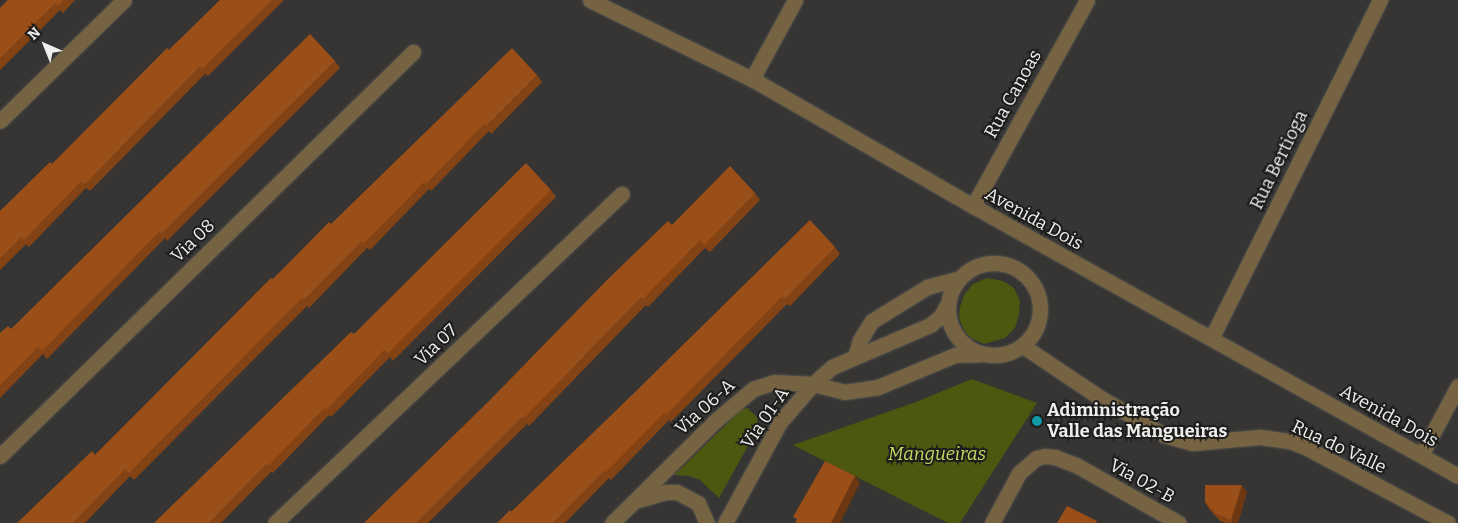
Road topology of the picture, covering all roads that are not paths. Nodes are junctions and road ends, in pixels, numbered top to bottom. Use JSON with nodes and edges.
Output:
{"nodes":[{"id":1,"x":124,"y":0,"type":"edge"},
{"id":2,"x":590,"y":0,"type":"edge"},
{"id":3,"x":795,"y":0,"type":"edge"},
{"id":4,"x":1087,"y":0,"type":"edge"},
{"id":5,"x":1380,"y":0,"type":"edge"},
{"id":6,"x":413,"y":52,"type":"dead end"},
{"id":7,"x":752,"y":79,"type":"junction"},
{"id":8,"x":0,"y":121,"type":"edge"},
{"id":9,"x":622,"y":194,"type":"dead end"},
{"id":10,"x":973,"y":206,"type":"junction"},
{"id":11,"x":960,"y":278,"type":"junction"},
{"id":12,"x":947,"y":305,"type":"junction"},
{"id":13,"x":1212,"y":337,"type":"junction"},
{"id":14,"x":1023,"y":346,"type":"junction"},
{"id":15,"x":979,"y":354,"type":"junction"},
{"id":16,"x":856,"y":357,"type":"junction"},
{"id":17,"x":813,"y":384,"type":"junction"},
{"id":18,"x":1458,"y":386,"type":"edge"},
{"id":19,"x":0,"y":456,"type":"edge"},
{"id":20,"x":1421,"y":456,"type":"junction"},
{"id":21,"x":1458,"y":476,"type":"edge"},
{"id":22,"x":634,"y":502,"type":"junction"},
{"id":23,"x":276,"y":523,"type":"edge"},
{"id":24,"x":612,"y":523,"type":"edge"},
{"id":25,"x":707,"y":523,"type":"edge"},
{"id":26,"x":724,"y":523,"type":"edge"},
{"id":27,"x":992,"y":523,"type":"edge"},
{"id":28,"x":1179,"y":523,"type":"edge"},
{"id":29,"x":1448,"y":523,"type":"edge"}],
"edges":[{"from":1,"to":8,"type":"street"},
{"from":2,"to":7,"type":"street","name":"Avenida Dois"},
{"from":3,"to":7,"type":"street"},
{"from":4,"to":10,"type":"street","name":"Rua Canoas"},
{"from":5,"to":13,"type":"street","name":"Rua Bertioga"},
{"from":6,"to":19,"type":"street","name":"Via 08"},
{"from":7,"to":10,"type":"street","name":"Avenida Dois"},
{"from":9,"to":23,"type":"street","name":"Via 07"},
{"from":10,"to":13,"type":"street","name":"Avenida Dois"},
{"from":11,"to":12,"type":"street"},
{"from":11,"to":14,"type":"street"},
{"from":11,"to":16,"type":"street"},
{"from":12,"to":15,"type":"street"},
{"from":12,"to":16,"type":"street"},
{"from":13,"to":20,"type":"street","name":"Avenida Dois"},
{"from":14,"to":15,"type":"street"},
{"from":14,"to":29,"type":"street","name":"Rua do Valle"},
{"from":15,"to":17,"type":"street","name":"Via 01-A"},
{"from":16,"to":17,"type":"street"},
{"from":17,"to":22,"type":"street","name":"Via 06-A"},
{"from":17,"to":26,"type":"street","name":"Via 01-A"},
{"from":18,"to":20,"type":"street"},
{"from":20,"to":21,"type":"street","name":"Avenida Dois"},
{"from":22,"to":24,"type":"street","name":"Via 06-A"},
{"from":22,"to":25,"type":"street"},
{"from":27,"to":28,"type":"street","name":"Via 02-B"}]}
